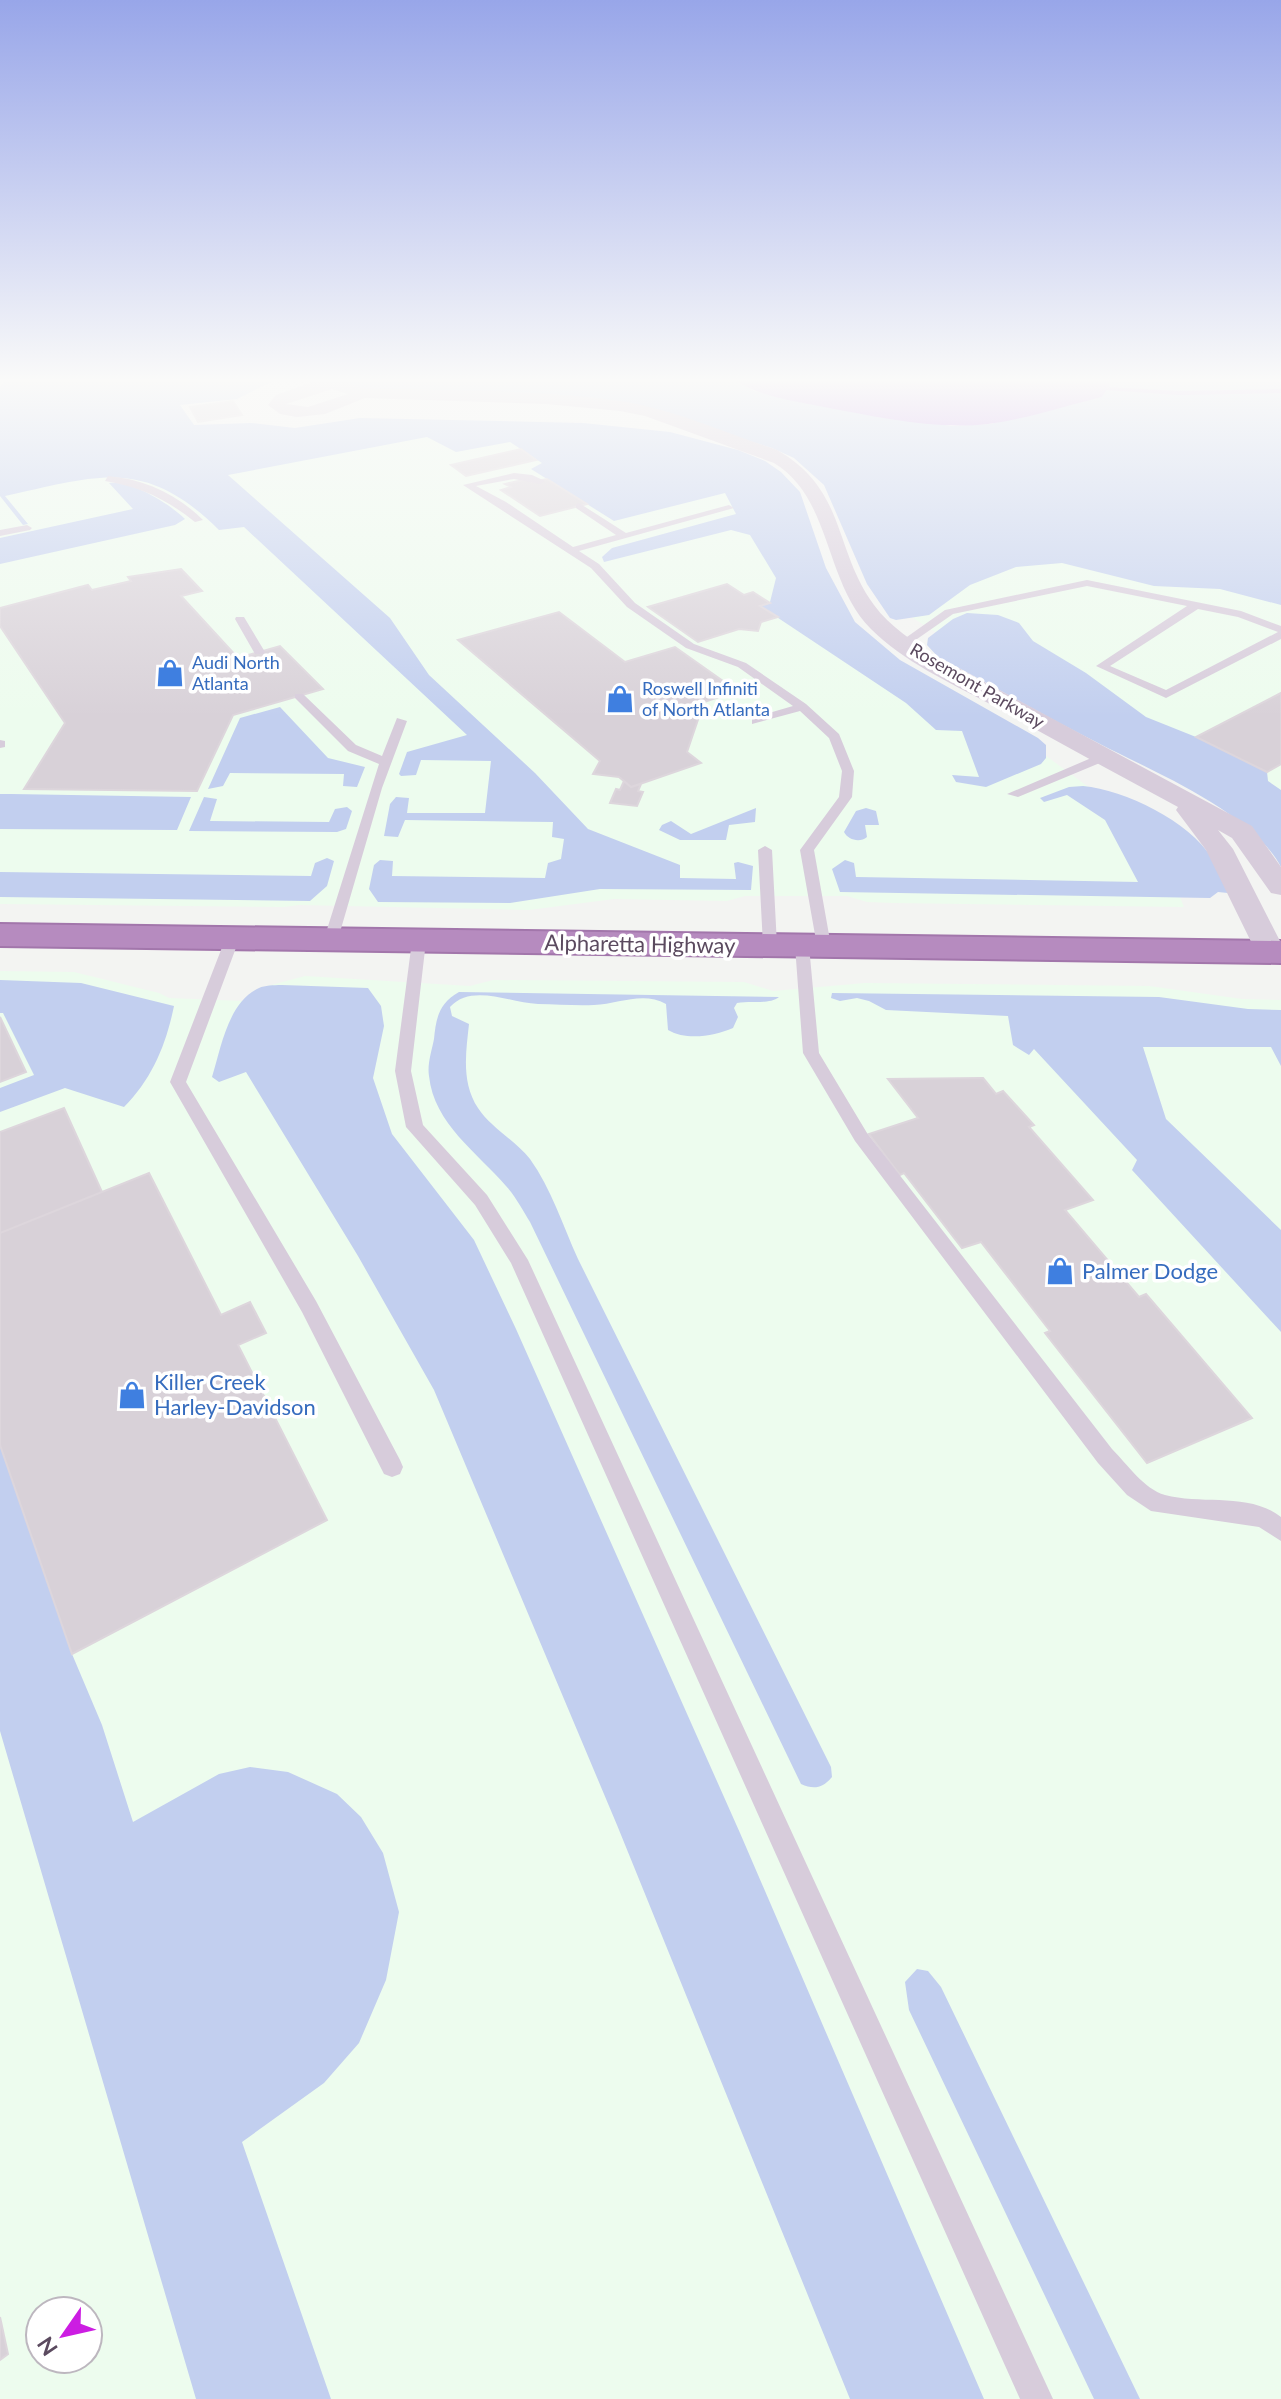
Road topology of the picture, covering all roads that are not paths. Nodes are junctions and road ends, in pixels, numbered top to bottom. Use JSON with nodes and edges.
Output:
{"nodes":[{"id":1,"x":158,"y":493,"type":"edge"},
{"id":2,"x":481,"y":493,"type":"edge"},
{"id":3,"x":811,"y":493,"type":"edge"},
{"id":4,"x":579,"y":506,"type":"dead end"},
{"id":5,"x":729,"y":508,"type":"dead end"},
{"id":6,"x":198,"y":520,"type":"dead end"},
{"id":7,"x":27,"y":528,"type":"dead end"},
{"id":8,"x":0,"y":533,"type":"edge"},
{"id":9,"x":624,"y":536,"type":"junction"},
{"id":10,"x":572,"y":550,"type":"junction"},
{"id":11,"x":1198,"y":604,"type":"junction"},
{"id":12,"x":240,"y":619,"type":"dead end"},
{"id":13,"x":1281,"y":632,"type":"edge"},
{"id":14,"x":903,"y":644,"type":"junction"},
{"id":15,"x":259,"y":652,"type":"dead end"},
{"id":16,"x":299,"y":696,"type":"dead end"},
{"id":17,"x":802,"y":707,"type":"junction"},
{"id":18,"x":401,"y":721,"type":"dead end"},
{"id":19,"x":756,"y":721,"type":"dead end"},
{"id":20,"x":1103,"y":757,"type":"junction"},
{"id":21,"x":386,"y":762,"type":"junction"},
{"id":22,"x":1013,"y":794,"type":"dead end"},
{"id":23,"x":1180,"y":799,"type":"junction"},
{"id":24,"x":765,"y":850,"type":"dead end"},
{"id":25,"x":1281,"y":887,"type":"edge"},
{"id":26,"x":0,"y":935,"type":"edge"},
{"id":27,"x":233,"y":937,"type":"junction"},
{"id":28,"x":331,"y":939,"type":"junction"},
{"id":29,"x":419,"y":941,"type":"junction"},
{"id":30,"x":799,"y":946,"type":"junction"},
{"id":31,"x":1276,"y":952,"type":"edge"},
{"id":32,"x":392,"y":1467,"type":"dead end"},
{"id":33,"x":1281,"y":1531,"type":"edge"},
{"id":34,"x":1037,"y":2399,"type":"edge"}],
"edges":[{"from":1,"to":6,"type":"lane"},
{"from":2,"to":10,"type":"lane"},
{"from":3,"to":14,"type":"street","name":"Rosemont Parkway"},
{"from":4,"to":9,"type":"lane"},
{"from":5,"to":9,"type":"lane"},
{"from":7,"to":8,"type":"lane"},
{"from":9,"to":10,"type":"lane"},
{"from":10,"to":17,"type":"lane"},
{"from":11,"to":13,"type":"lane"},
{"from":11,"to":13,"type":"lane"},
{"from":11,"to":14,"type":"lane"},
{"from":12,"to":15,"type":"lane"},
{"from":14,"to":20,"type":"street","name":"Rosemont Parkway"},
{"from":16,"to":21,"type":"lane"},
{"from":17,"to":19,"type":"lane"},
{"from":17,"to":30,"type":"lane"},
{"from":18,"to":21,"type":"lane"},
{"from":20,"to":22,"type":"lane"},
{"from":20,"to":23,"type":"street","name":"Rosemont Parkway"},
{"from":21,"to":28,"type":"lane"},
{"from":23,"to":25,"type":"street","name":"Rosemont Parkway"},
{"from":23,"to":31,"type":"street","name":"Rosemont Parkway"},
{"from":24,"to":30,"type":"lane"},
{"from":26,"to":27,"type":"highway","name":"Alpharetta Highway"},
{"from":27,"to":28,"type":"highway","name":"Alpharetta Highway"},
{"from":27,"to":32,"type":"lane"},
{"from":28,"to":29,"type":"highway","name":"Alpharetta Highway"},
{"from":29,"to":30,"type":"highway","name":"Alpharetta Highway"},
{"from":29,"to":34,"type":"lane"},
{"from":30,"to":31,"type":"highway","name":"Alpharetta Highway"},
{"from":30,"to":33,"type":"lane"}]}
